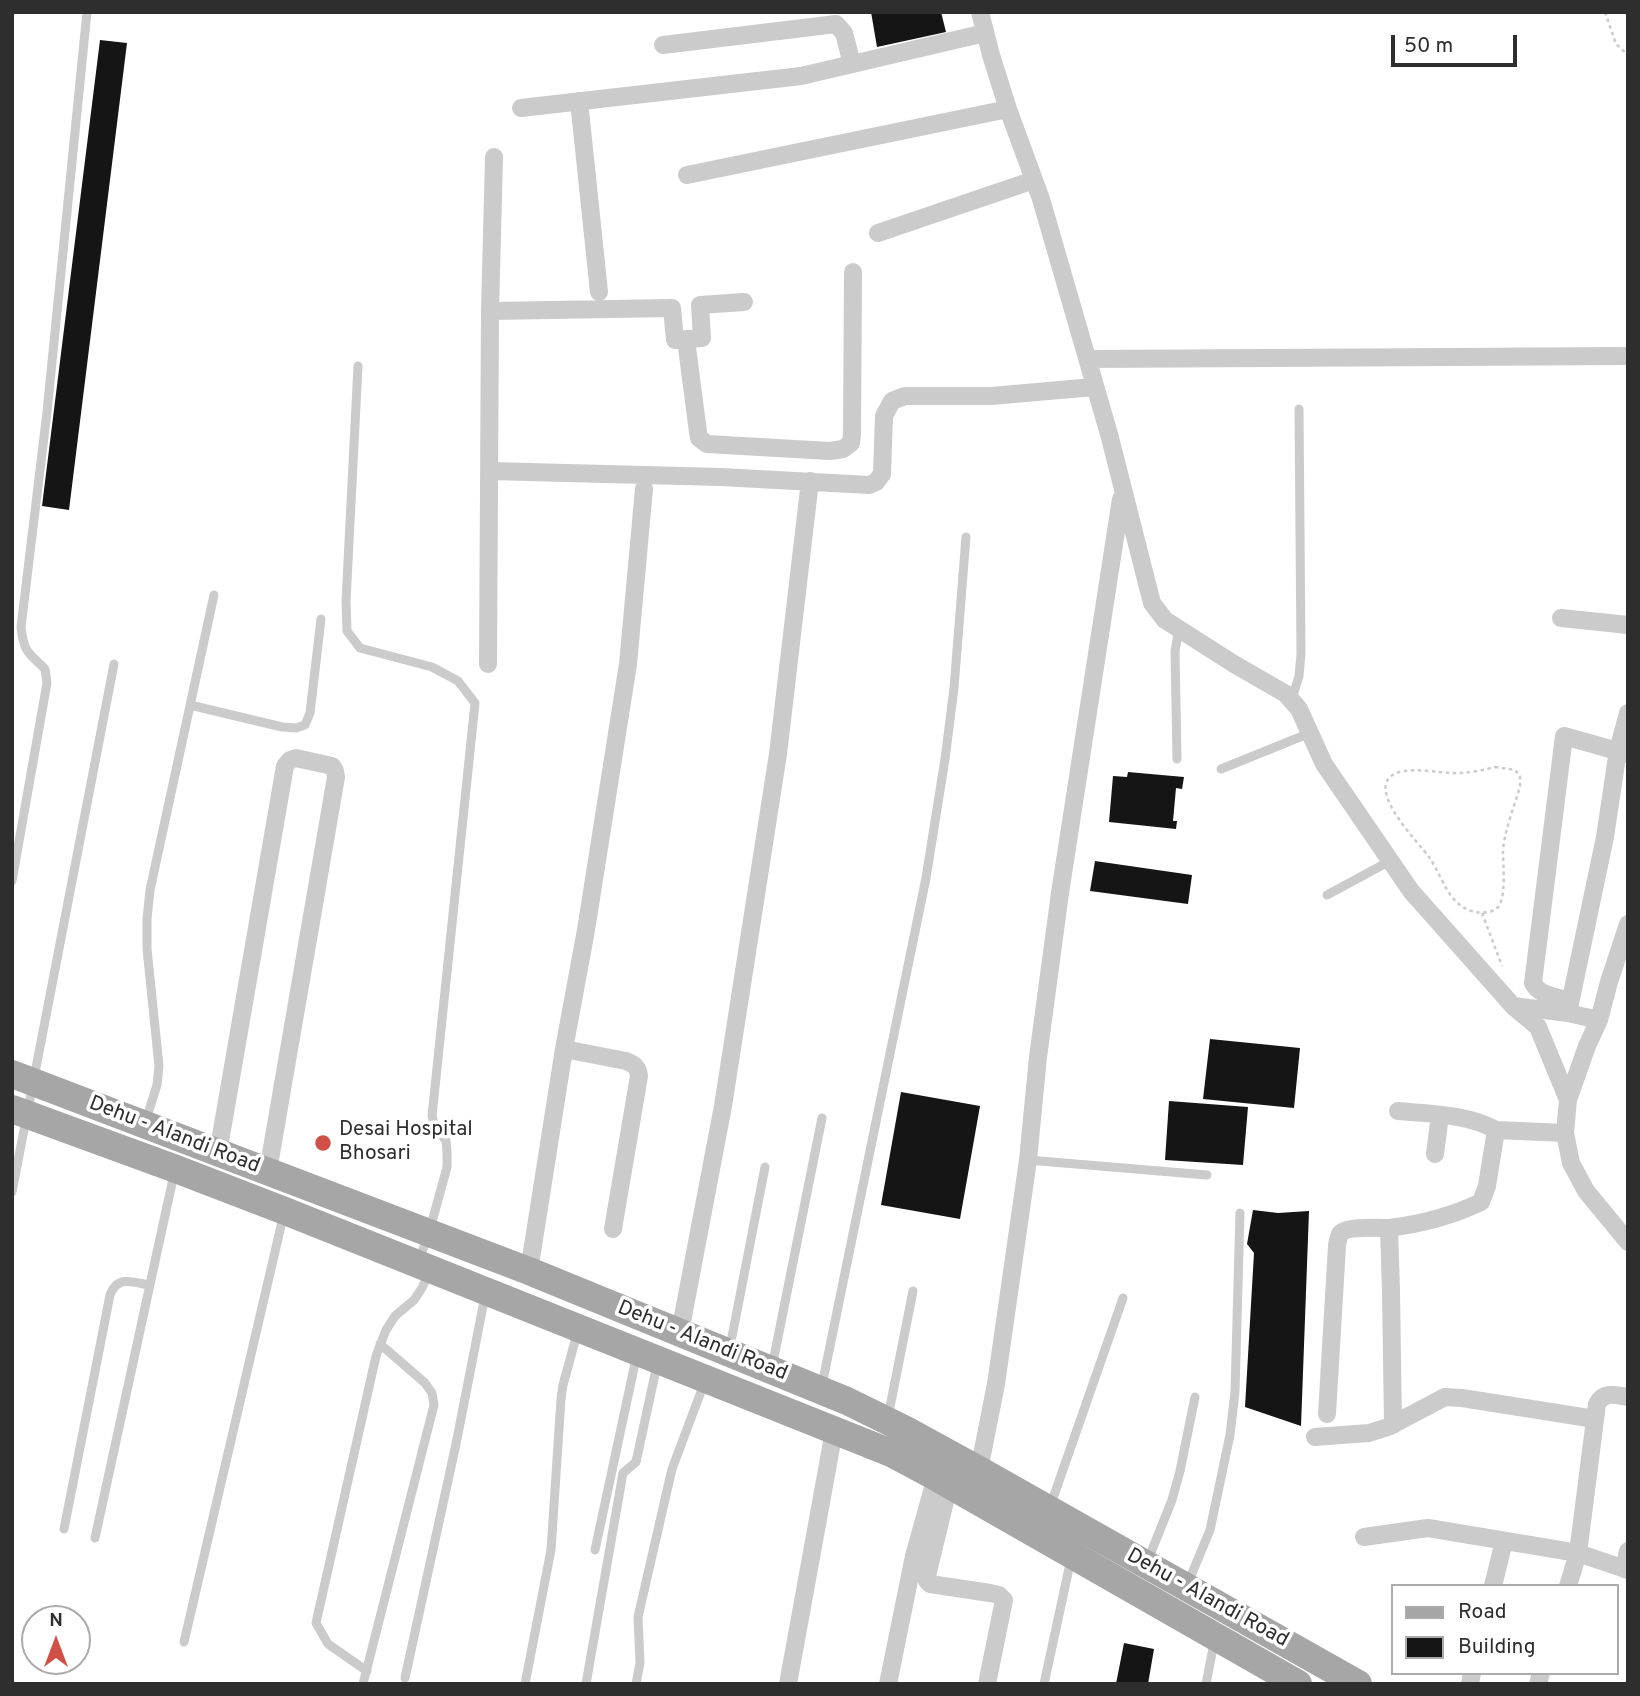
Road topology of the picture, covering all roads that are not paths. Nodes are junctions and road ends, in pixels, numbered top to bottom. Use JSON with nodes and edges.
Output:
{"nodes":[{"id":1,"x":87,"y":12,"type":"edge"},
{"id":2,"x":980,"y":12,"type":"edge"},
{"id":3,"x":985,"y":33,"type":"junction"},
{"id":4,"x":663,"y":45,"type":"dead end"},
{"id":5,"x":852,"y":64,"type":"junction"},
{"id":6,"x":579,"y":101,"type":"junction"},
{"id":7,"x":521,"y":108,"type":"dead end"},
{"id":8,"x":1008,"y":108,"type":"junction"},
{"id":9,"x":494,"y":157,"type":"dead end"},
{"id":10,"x":687,"y":175,"type":"dead end"},
{"id":11,"x":1034,"y":180,"type":"junction"},
{"id":12,"x":878,"y":233,"type":"dead end"},
{"id":13,"x":853,"y":272,"type":"dead end"},
{"id":14,"x":600,"y":292,"type":"dead end"},
{"id":15,"x":744,"y":302,"type":"dead end"},
{"id":16,"x":490,"y":311,"type":"junction"},
{"id":17,"x":686,"y":340,"type":"junction"},
{"id":18,"x":1628,"y":356,"type":"edge"},
{"id":19,"x":1087,"y":359,"type":"junction"},
{"id":20,"x":358,"y":366,"type":"dead end"},
{"id":21,"x":1094,"y":387,"type":"junction"},
{"id":22,"x":1299,"y":409,"type":"dead end"},
{"id":23,"x":490,"y":471,"type":"junction"},
{"id":24,"x":810,"y":481,"type":"junction"},
{"id":25,"x":1123,"y":488,"type":"junction"},
{"id":26,"x":644,"y":489,"type":"dead end"},
{"id":27,"x":966,"y":537,"type":"dead end"},
{"id":28,"x":214,"y":595,"type":"dead end"},
{"id":29,"x":1561,"y":618,"type":"dead end"},
{"id":30,"x":321,"y":619,"type":"dead end"},
{"id":31,"x":1628,"y":625,"type":"edge"},
{"id":32,"x":1179,"y":629,"type":"junction"},
{"id":33,"x":114,"y":664,"type":"dead end"},
{"id":34,"x":488,"y":664,"type":"dead end"},
{"id":35,"x":1291,"y":701,"type":"junction"},
{"id":36,"x":190,"y":705,"type":"junction"},
{"id":37,"x":1628,"y":713,"type":"edge"},
{"id":38,"x":1310,"y":733,"type":"junction"},
{"id":39,"x":1623,"y":752,"type":"edge"},
{"id":40,"x":1177,"y":758,"type":"dead end"},
{"id":41,"x":1221,"y":769,"type":"dead end"},
{"id":42,"x":1390,"y":860,"type":"junction"},
{"id":43,"x":12,"y":881,"type":"edge"},
{"id":44,"x":1327,"y":895,"type":"dead end"},
{"id":45,"x":1628,"y":924,"type":"edge"},
{"id":46,"x":1513,"y":1006,"type":"junction"},
{"id":47,"x":1569,"y":1007,"type":"junction"},
{"id":48,"x":1600,"y":1020,"type":"junction"},
{"id":49,"x":564,"y":1049,"type":"junction"},
{"id":50,"x":23,"y":1078,"type":"edge"},
{"id":51,"x":1568,"y":1100,"type":"junction"},
{"id":52,"x":1398,"y":1111,"type":"dead end"},
{"id":53,"x":19,"y":1112,"type":"edge"},
{"id":54,"x":1440,"y":1115,"type":"junction"},
{"id":55,"x":822,"y":1118,"type":"dead end"},
{"id":56,"x":145,"y":1125,"type":"junction"},
{"id":57,"x":1496,"y":1130,"type":"junction"},
{"id":58,"x":1564,"y":1133,"type":"junction"},
{"id":59,"x":218,"y":1153,"type":"junction"},
{"id":60,"x":1435,"y":1154,"type":"dead end"},
{"id":61,"x":1028,"y":1160,"type":"junction"},
{"id":62,"x":765,"y":1167,"type":"dead end"},
{"id":63,"x":176,"y":1169,"type":"junction"},
{"id":64,"x":268,"y":1171,"type":"junction"},
{"id":65,"x":1207,"y":1175,"type":"dead end"},
{"id":66,"x":12,"y":1192,"type":"edge"},
{"id":67,"x":285,"y":1211,"type":"junction"},
{"id":68,"x":1240,"y":1213,"type":"dead end"},
{"id":69,"x":1389,"y":1228,"type":"junction"},
{"id":70,"x":613,"y":1229,"type":"dead end"},
{"id":71,"x":429,"y":1233,"type":"junction"},
{"id":72,"x":1628,"y":1242,"type":"edge"},
{"id":73,"x":424,"y":1266,"type":"junction"},
{"id":74,"x":529,"y":1271,"type":"junction"},
{"id":75,"x":149,"y":1285,"type":"junction"},
{"id":76,"x":486,"y":1291,"type":"junction"},
{"id":77,"x":913,"y":1291,"type":"dead end"},
{"id":78,"x":1122,"y":1298,"type":"dead end"},
{"id":79,"x":579,"y":1328,"type":"junction"},
{"id":80,"x":680,"y":1332,"type":"junction"},
{"id":81,"x":380,"y":1344,"type":"junction"},
{"id":82,"x":729,"y":1352,"type":"junction"},
{"id":83,"x":648,"y":1355,"type":"junction"},
{"id":84,"x":772,"y":1370,"type":"junction"},
{"id":85,"x":705,"y":1379,"type":"junction"},
{"id":86,"x":821,"y":1390,"type":"junction"},
{"id":87,"x":1628,"y":1396,"type":"edge"},
{"id":88,"x":1195,"y":1397,"type":"dead end"},
{"id":89,"x":1327,"y":1413,"type":"dead end"},
{"id":90,"x":1595,"y":1419,"type":"junction"},
{"id":91,"x":887,"y":1420,"type":"junction"},
{"id":92,"x":1392,"y":1425,"type":"junction"},
{"id":93,"x":834,"y":1431,"type":"junction"},
{"id":94,"x":1315,"y":1437,"type":"dead end"},
{"id":95,"x":979,"y":1470,"type":"junction"},
{"id":96,"x":950,"y":1486,"type":"junction"},
{"id":97,"x":1049,"y":1510,"type":"junction"},
{"id":98,"x":64,"y":1529,"type":"dead end"},
{"id":99,"x":1364,"y":1537,"type":"dead end"},
{"id":100,"x":94,"y":1538,"type":"dead end"},
{"id":101,"x":1504,"y":1541,"type":"junction"},
{"id":102,"x":595,"y":1550,"type":"dead end"},
{"id":103,"x":1578,"y":1553,"type":"junction"},
{"id":104,"x":1072,"y":1555,"type":"junction"},
{"id":105,"x":1626,"y":1563,"type":"edge"},
{"id":106,"x":1146,"y":1564,"type":"junction"},
{"id":107,"x":1493,"y":1584,"type":"edge"},
{"id":108,"x":1569,"y":1584,"type":"edge"},
{"id":109,"x":1186,"y":1587,"type":"junction"},
{"id":110,"x":1215,"y":1637,"type":"junction"},
{"id":111,"x":184,"y":1642,"type":"dead end"},
{"id":112,"x":367,"y":1671,"type":"junction"},
{"id":113,"x":405,"y":1678,"type":"dead end"},
{"id":114,"x":363,"y":1684,"type":"edge"},
{"id":115,"x":525,"y":1684,"type":"edge"},
{"id":116,"x":586,"y":1684,"type":"edge"},
{"id":117,"x":636,"y":1684,"type":"edge"},
{"id":118,"x":788,"y":1684,"type":"edge"},
{"id":119,"x":888,"y":1684,"type":"edge"},
{"id":120,"x":987,"y":1684,"type":"edge"},
{"id":121,"x":1044,"y":1684,"type":"edge"},
{"id":122,"x":1206,"y":1684,"type":"edge"},
{"id":123,"x":1298,"y":1684,"type":"edge"},
{"id":124,"x":1358,"y":1684,"type":"edge"}],
"edges":[{"from":1,"to":43,"type":"lane"},
{"from":2,"to":3,"type":"street"},
{"from":3,"to":5,"type":"street"},
{"from":3,"to":8,"type":"street"},
{"from":4,"to":5,"type":"street"},
{"from":5,"to":6,"type":"street"},
{"from":6,"to":7,"type":"street"},
{"from":6,"to":14,"type":"street"},
{"from":8,"to":10,"type":"street"},
{"from":8,"to":11,"type":"street"},
{"from":9,"to":16,"type":"street"},
{"from":11,"to":12,"type":"street"},
{"from":11,"to":19,"type":"street"},
{"from":13,"to":17,"type":"street"},
{"from":15,"to":17,"type":"street"},
{"from":16,"to":17,"type":"street"},
{"from":16,"to":23,"type":"street"},
{"from":18,"to":19,"type":"street"},
{"from":19,"to":21,"type":"street"},
{"from":20,"to":71,"type":"lane"},
{"from":21,"to":24,"type":"street"},
{"from":21,"to":25,"type":"street"},
{"from":22,"to":35,"type":"lane"},
{"from":23,"to":24,"type":"street"},
{"from":23,"to":34,"type":"street"},
{"from":24,"to":80,"type":"street"},
{"from":25,"to":32,"type":"street"},
{"from":25,"to":61,"type":"street"},
{"from":26,"to":49,"type":"street"},
{"from":27,"to":86,"type":"lane"},
{"from":28,"to":36,"type":"lane"},
{"from":29,"to":31,"type":"street"},
{"from":30,"to":36,"type":"lane"},
{"from":32,"to":35,"type":"street"},
{"from":32,"to":40,"type":"lane"},
{"from":33,"to":50,"type":"lane"},
{"from":35,"to":38,"type":"street"},
{"from":36,"to":56,"type":"lane"},
{"from":37,"to":39,"type":"street"},
{"from":38,"to":41,"type":"lane"},
{"from":38,"to":42,"type":"street"},
{"from":39,"to":47,"type":"street"},
{"from":39,"to":47,"type":"street"},
{"from":42,"to":44,"type":"lane"},
{"from":42,"to":46,"type":"street"},
{"from":45,"to":48,"type":"street"},
{"from":46,"to":47,"type":"street"},
{"from":46,"to":51,"type":"street"},
{"from":47,"to":48,"type":"street"},
{"from":48,"to":51,"type":"street"},
{"from":49,"to":70,"type":"street"},
{"from":49,"to":74,"type":"street"},
{"from":50,"to":53,"type":"lane"},
{"from":50,"to":56,"type":"main road","name":"Dehu - Alandi Road"},
{"from":51,"to":58,"type":"street"},
{"from":52,"to":54,"type":"street"},
{"from":53,"to":63,"type":"main road","name":"Dehu - Alandi Road"},
{"from":53,"to":66,"type":"lane"},
{"from":54,"to":57,"type":"street"},
{"from":54,"to":60,"type":"street"},
{"from":55,"to":84,"type":"lane"},
{"from":56,"to":59,"type":"main road","name":"Dehu - Alandi Road"},
{"from":57,"to":58,"type":"street"},
{"from":57,"to":69,"type":"street"},
{"from":58,"to":72,"type":"street"},
{"from":59,"to":64,"type":"main road","name":"Dehu - Alandi Road"},
{"from":59,"to":64,"type":"street"},
{"from":61,"to":65,"type":"lane"},
{"from":61,"to":95,"type":"street"},
{"from":62,"to":82,"type":"lane"},
{"from":63,"to":67,"type":"main road","name":"Dehu - Alandi Road"},
{"from":63,"to":75,"type":"lane"},
{"from":64,"to":71,"type":"main road","name":"Dehu - Alandi Road"},
{"from":67,"to":73,"type":"main road","name":"Dehu - Alandi Road"},
{"from":67,"to":111,"type":"lane"},
{"from":68,"to":109,"type":"lane"},
{"from":69,"to":89,"type":"street"},
{"from":69,"to":92,"type":"street"},
{"from":71,"to":73,"type":"lane"},
{"from":71,"to":74,"type":"main road","name":"Dehu - Alandi Road"},
{"from":73,"to":76,"type":"main road","name":"Dehu - Alandi Road"},
{"from":73,"to":81,"type":"lane"},
{"from":74,"to":80,"type":"main road","name":"Dehu - Alandi Road"},
{"from":75,"to":98,"type":"lane"},
{"from":75,"to":100,"type":"lane"},
{"from":76,"to":79,"type":"main road","name":"Dehu - Alandi Road"},
{"from":76,"to":113,"type":"lane"},
{"from":77,"to":91,"type":"lane"},
{"from":78,"to":97,"type":"lane"},
{"from":79,"to":83,"type":"main road","name":"Dehu - Alandi Road"},
{"from":79,"to":115,"type":"lane"},
{"from":80,"to":82,"type":"main road","name":"Dehu - Alandi Road"},
{"from":81,"to":112,"type":"lane"},
{"from":81,"to":112,"type":"lane"},
{"from":82,"to":84,"type":"main road","name":"Dehu - Alandi Road"},
{"from":83,"to":85,"type":"main road","name":"Dehu - Alandi Road"},
{"from":83,"to":102,"type":"lane"},
{"from":83,"to":116,"type":"lane"},
{"from":84,"to":86,"type":"main road","name":"Dehu - Alandi Road"},
{"from":85,"to":93,"type":"main road","name":"Dehu - Alandi Road"},
{"from":85,"to":117,"type":"lane"},
{"from":86,"to":91,"type":"main road","name":"Dehu - Alandi Road"},
{"from":87,"to":90,"type":"street"},
{"from":88,"to":106,"type":"lane"},
{"from":90,"to":92,"type":"street"},
{"from":90,"to":103,"type":"street"},
{"from":91,"to":95,"type":"main road","name":"Dehu - Alandi Road"},
{"from":92,"to":94,"type":"street"},
{"from":93,"to":96,"type":"main road","name":"Dehu - Alandi Road"},
{"from":93,"to":118,"type":"street"},
{"from":95,"to":96,"type":"street"},
{"from":95,"to":97,"type":"main road","name":"Dehu - Alandi Road"},
{"from":96,"to":104,"type":"main road","name":"Dehu - Alandi Road"},
{"from":96,"to":119,"type":"street"},
{"from":96,"to":120,"type":"street"},
{"from":97,"to":106,"type":"main road","name":"Dehu - Alandi Road"},
{"from":99,"to":101,"type":"street"},
{"from":101,"to":103,"type":"street"},
{"from":101,"to":107,"type":"street"},
{"from":103,"to":105,"type":"street"},
{"from":103,"to":108,"type":"street"},
{"from":104,"to":110,"type":"main road","name":"Dehu - Alandi Road"},
{"from":104,"to":121,"type":"lane"},
{"from":106,"to":109,"type":"main road","name":"Dehu - Alandi Road"},
{"from":109,"to":124,"type":"main road","name":"Dehu - Alandi Road"},
{"from":110,"to":122,"type":"lane"},
{"from":110,"to":123,"type":"main road","name":"Dehu - Alandi Road"},
{"from":112,"to":114,"type":"lane"}]}
